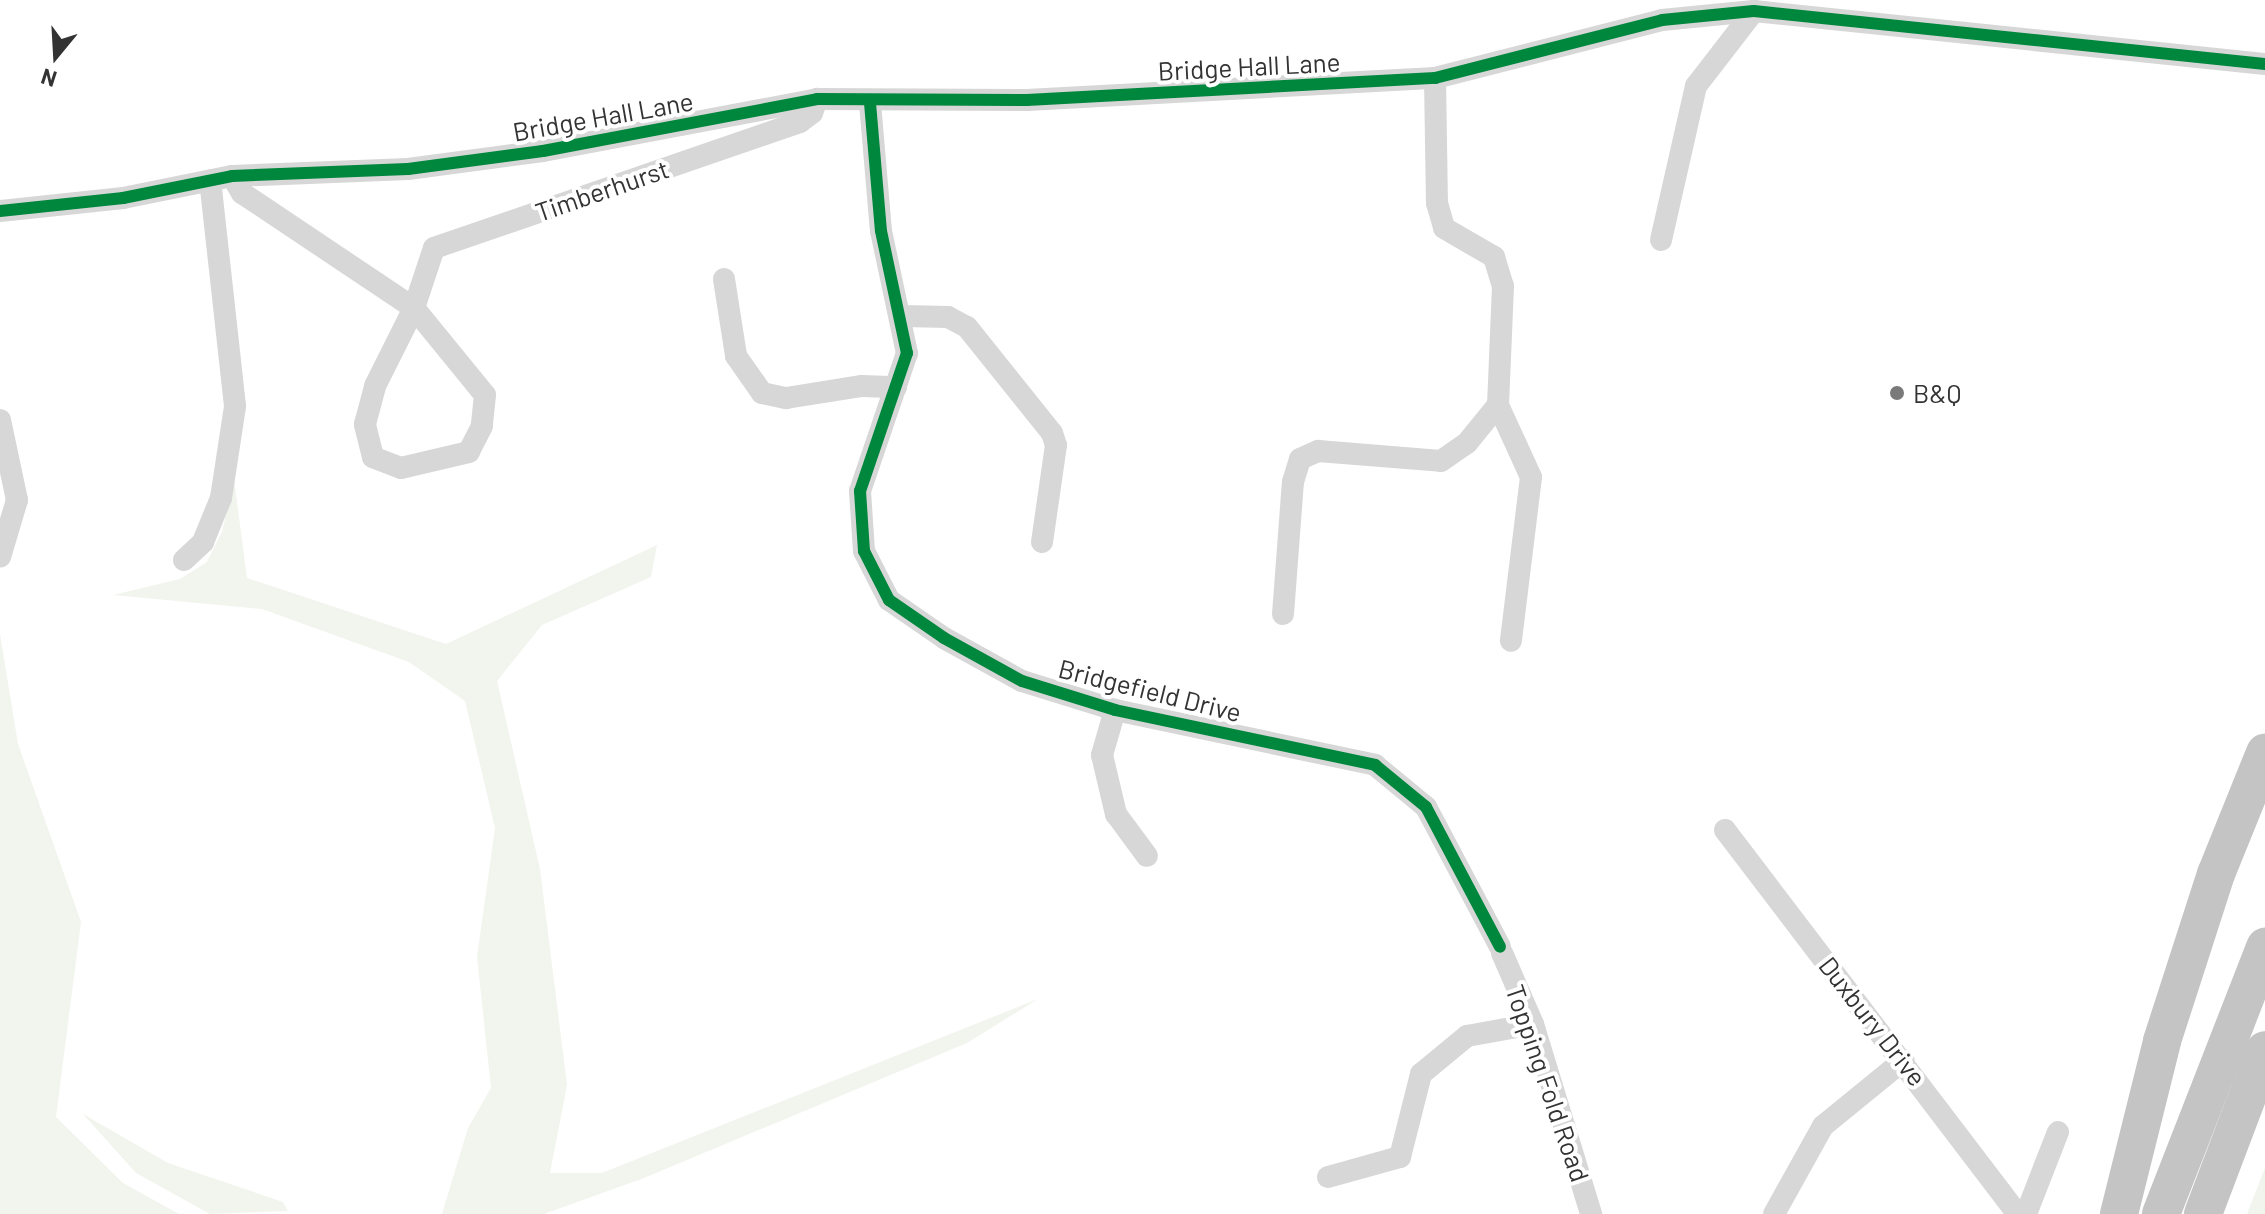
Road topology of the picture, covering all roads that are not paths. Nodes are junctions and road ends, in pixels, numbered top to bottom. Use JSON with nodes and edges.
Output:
{"nodes":[{"id":1,"x":1754,"y":11,"type":"junction"},
{"id":2,"x":2265,"y":64,"type":"edge"},
{"id":3,"x":1435,"y":78,"type":"junction"},
{"id":4,"x":817,"y":99,"type":"junction"},
{"id":5,"x":870,"y":103,"type":"junction"},
{"id":6,"x":221,"y":178,"type":"junction"},
{"id":7,"x":0,"y":211,"type":"edge"},
{"id":8,"x":1661,"y":240,"type":"dead end"},
{"id":9,"x":724,"y":279,"type":"dead end"},
{"id":10,"x":414,"y":308,"type":"junction"},
{"id":11,"x":903,"y":316,"type":"junction"},
{"id":12,"x":896,"y":387,"type":"junction"},
{"id":13,"x":1498,"y":405,"type":"junction"},
{"id":14,"x":0,"y":420,"type":"edge"},
{"id":15,"x":1042,"y":542,"type":"dead end"},
{"id":16,"x":0,"y":557,"type":"edge"},
{"id":17,"x":184,"y":560,"type":"dead end"},
{"id":18,"x":1283,"y":614,"type":"dead end"},
{"id":19,"x":1511,"y":641,"type":"dead end"},
{"id":20,"x":1115,"y":710,"type":"junction"},
{"id":21,"x":2265,"y":753,"type":"edge"},
{"id":22,"x":1725,"y":830,"type":"dead end"},
{"id":23,"x":1147,"y":856,"type":"dead end"},
{"id":24,"x":2265,"y":947,"type":"edge"},
{"id":25,"x":1501,"y":950,"type":"joint"},
{"id":26,"x":1533,"y":1024,"type":"junction"},
{"id":27,"x":2265,"y":1050,"type":"edge"},
{"id":28,"x":1904,"y":1060,"type":"junction"},
{"id":29,"x":2265,"y":1110,"type":"edge"},
{"id":30,"x":2058,"y":1132,"type":"dead end"},
{"id":31,"x":1328,"y":1177,"type":"dead end"},
{"id":32,"x":1591,"y":1214,"type":"edge"},
{"id":33,"x":1774,"y":1214,"type":"edge"},
{"id":34,"x":2018,"y":1214,"type":"edge"},
{"id":35,"x":2026,"y":1214,"type":"edge"},
{"id":36,"x":2119,"y":1214,"type":"edge"},
{"id":37,"x":2161,"y":1214,"type":"edge"},
{"id":38,"x":2203,"y":1214,"type":"edge"},
{"id":39,"x":2221,"y":1214,"type":"edge"}],
"edges":[{"from":1,"to":2,"type":"street","name":"Bridge Hall Lane"},
{"from":1,"to":3,"type":"street","name":"Bridge Hall Lane"},
{"from":1,"to":8,"type":"street"},
{"from":3,"to":5,"type":"street","name":"Bridge Hall Lane"},
{"from":3,"to":13,"type":"street"},
{"from":4,"to":5,"type":"street","name":"Bridge Hall Lane"},
{"from":4,"to":6,"type":"street","name":"Bridge Hall Lane"},
{"from":4,"to":10,"type":"street","name":"Timberhurst"},
{"from":5,"to":11,"type":"street","name":"Bridgefield Drive"},
{"from":6,"to":7,"type":"street","name":"Bridge Hall Lane"},
{"from":6,"to":10,"type":"street","name":"Timberhurst"},
{"from":6,"to":17,"type":"street"},
{"from":9,"to":12,"type":"street"},
{"from":10,"to":10,"type":"street","name":"Timberhurst"},
{"from":11,"to":12,"type":"street","name":"Bridgefield Drive"},
{"from":11,"to":15,"type":"street"},
{"from":12,"to":20,"type":"street","name":"Bridgefield Drive"},
{"from":13,"to":18,"type":"street"},
{"from":13,"to":19,"type":"street"},
{"from":14,"to":16,"type":"street"},
{"from":20,"to":23,"type":"street"},
{"from":20,"to":25,"type":"street","name":"Bridgefield Drive"},
{"from":21,"to":36,"type":"highway"},
{"from":22,"to":28,"type":"street","name":"Duxbury Drive"},
{"from":24,"to":37,"type":"highway"},
{"from":25,"to":26,"type":"street","name":"Topping Fold Road"},
{"from":26,"to":31,"type":"street"},
{"from":26,"to":32,"type":"street","name":"Topping Fold Road"},
{"from":27,"to":38,"type":"highway"},
{"from":28,"to":33,"type":"street"},
{"from":28,"to":34,"type":"street","name":"Duxbury Drive"},
{"from":29,"to":39,"type":"highway"},
{"from":30,"to":35,"type":"street"}]}
